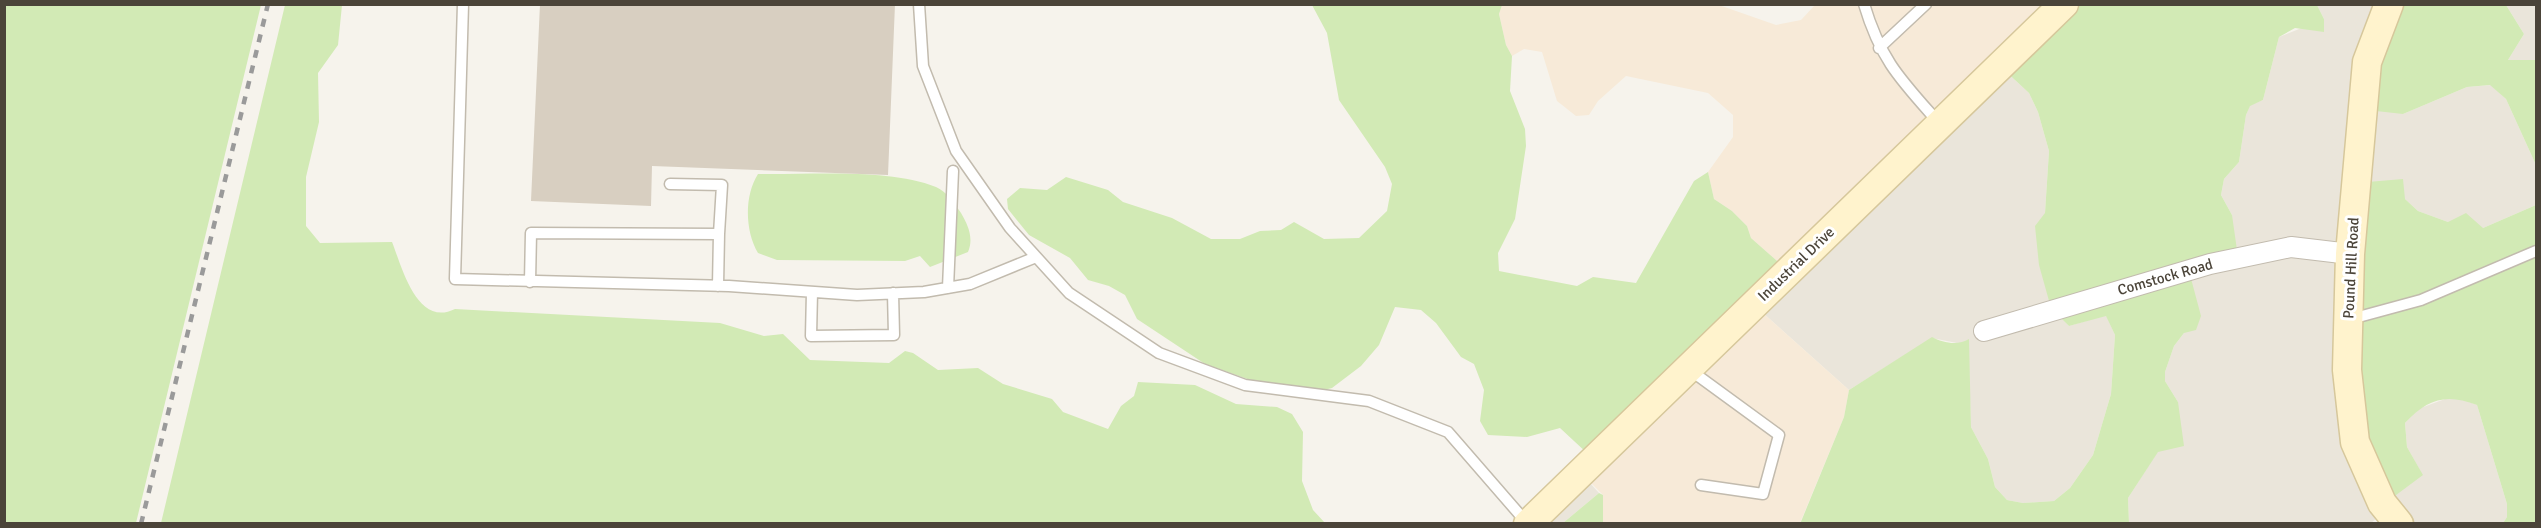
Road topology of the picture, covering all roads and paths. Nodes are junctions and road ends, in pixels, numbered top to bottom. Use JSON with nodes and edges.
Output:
{"nodes":[{"id":1,"x":463,"y":4,"type":"edge"},
{"id":2,"x":919,"y":4,"type":"edge"},
{"id":3,"x":1864,"y":4,"type":"edge"},
{"id":4,"x":1926,"y":4,"type":"edge"},
{"id":5,"x":2064,"y":4,"type":"edge"},
{"id":6,"x":2389,"y":4,"type":"edge"},
{"id":7,"x":1879,"y":48,"type":"junction"},
{"id":8,"x":1941,"y":125,"type":"junction"},
{"id":9,"x":952,"y":171,"type":"dead end"},
{"id":10,"x":670,"y":184,"type":"dead end"},
{"id":11,"x":719,"y":234,"type":"junction"},
{"id":12,"x":2536,"y":251,"type":"edge"},
{"id":13,"x":2349,"y":254,"type":"junction"},
{"id":14,"x":1036,"y":257,"type":"junction"},
{"id":15,"x":531,"y":282,"type":"junction"},
{"id":16,"x":718,"y":286,"type":"junction"},
{"id":17,"x":948,"y":288,"type":"junction"},
{"id":18,"x":812,"y":292,"type":"junction"},
{"id":19,"x":893,"y":293,"type":"junction"},
{"id":20,"x":2348,"y":319,"type":"junction"},
{"id":21,"x":1984,"y":331,"type":"dead end"},
{"id":22,"x":1688,"y":369,"type":"junction"},
{"id":23,"x":1701,"y":485,"type":"dead end"},
{"id":24,"x":1528,"y":524,"type":"edge"},
{"id":25,"x":2399,"y":524,"type":"edge"}],
"edges":[{"from":1,"to":15,"type":"lane"},
{"from":2,"to":14,"type":"lane"},
{"from":3,"to":7,"type":"lane"},
{"from":4,"to":7,"type":"lane"},
{"from":5,"to":8,"type":"street","name":"Industrial Drive"},
{"from":6,"to":13,"type":"street","name":"Pound Hill Road"},
{"from":7,"to":8,"type":"lane"},
{"from":8,"to":22,"type":"street","name":"Industrial Drive"},
{"from":9,"to":17,"type":"lane"},
{"from":10,"to":11,"type":"lane"},
{"from":11,"to":15,"type":"lane"},
{"from":11,"to":16,"type":"lane"},
{"from":12,"to":20,"type":"lane"},
{"from":13,"to":20,"type":"street","name":"Pound Hill Road"},
{"from":13,"to":21,"type":"street","name":"Comstock Road"},
{"from":14,"to":17,"type":"lane"},
{"from":14,"to":24,"type":"lane"},
{"from":15,"to":16,"type":"lane"},
{"from":16,"to":18,"type":"lane"},
{"from":17,"to":19,"type":"lane"},
{"from":18,"to":19,"type":"lane"},
{"from":18,"to":19,"type":"lane"},
{"from":20,"to":25,"type":"street","name":"Pound Hill Road"},
{"from":22,"to":23,"type":"lane"},
{"from":22,"to":24,"type":"street","name":"Industrial Drive"}]}
